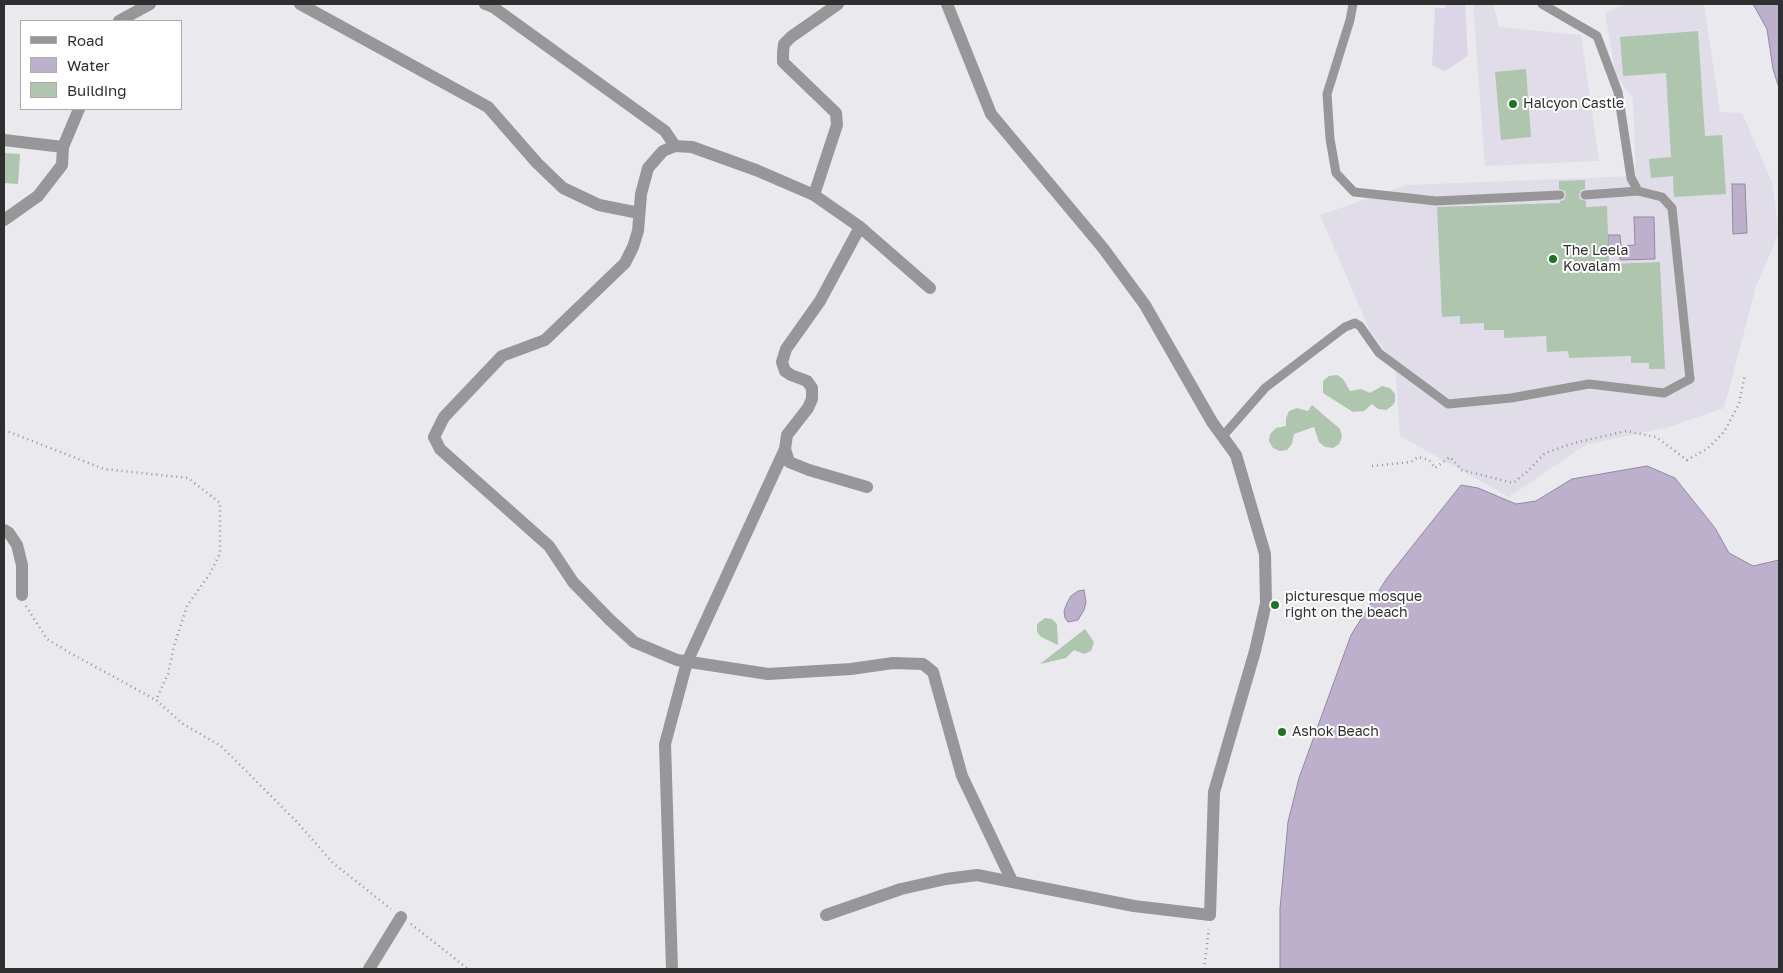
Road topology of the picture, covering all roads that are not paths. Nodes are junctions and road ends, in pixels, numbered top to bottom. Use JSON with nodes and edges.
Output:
{"nodes":[{"id":1,"x":150,"y":4,"type":"edge"},
{"id":2,"x":300,"y":4,"type":"edge"},
{"id":3,"x":485,"y":4,"type":"edge"},
{"id":4,"x":838,"y":4,"type":"edge"},
{"id":5,"x":947,"y":4,"type":"edge"},
{"id":6,"x":1353,"y":4,"type":"edge"},
{"id":7,"x":1542,"y":4,"type":"edge"},
{"id":8,"x":121,"y":20,"type":"edge"},
{"id":9,"x":79,"y":110,"type":"edge"},
{"id":10,"x":4,"y":140,"type":"edge"},
{"id":11,"x":63,"y":147,"type":"junction"},
{"id":12,"x":669,"y":149,"type":"junction"},
{"id":13,"x":1638,"y":191,"type":"junction"},
{"id":14,"x":814,"y":195,"type":"junction"},
{"id":15,"x":1560,"y":195,"type":"dead end"},
{"id":16,"x":1585,"y":195,"type":"dead end"},
{"id":17,"x":640,"y":214,"type":"junction"},
{"id":18,"x":4,"y":220,"type":"edge"},
{"id":19,"x":860,"y":226,"type":"junction"},
{"id":20,"x":930,"y":288,"type":"dead end"},
{"id":21,"x":1223,"y":436,"type":"junction"},
{"id":22,"x":785,"y":449,"type":"junction"},
{"id":23,"x":867,"y":487,"type":"dead end"},
{"id":24,"x":4,"y":530,"type":"edge"},
{"id":25,"x":22,"y":595,"type":"road end"},
{"id":26,"x":687,"y":662,"type":"junction"},
{"id":27,"x":1012,"y":880,"type":"junction"},
{"id":28,"x":826,"y":915,"type":"dead end"},
{"id":29,"x":401,"y":917,"type":"road end"},
{"id":30,"x":369,"y":969,"type":"edge"},
{"id":31,"x":672,"y":969,"type":"edge"}],
"edges":[{"from":1,"to":8,"type":"street"},
{"from":2,"to":17,"type":"street"},
{"from":3,"to":12,"type":"street"},
{"from":4,"to":14,"type":"street"},
{"from":5,"to":21,"type":"street"},
{"from":6,"to":15,"type":"lane"},
{"from":7,"to":13,"type":"lane"},
{"from":9,"to":11,"type":"street"},
{"from":10,"to":11,"type":"street"},
{"from":11,"to":18,"type":"street"},
{"from":12,"to":14,"type":"street"},
{"from":12,"to":17,"type":"street"},
{"from":13,"to":16,"type":"lane"},
{"from":13,"to":21,"type":"lane"},
{"from":14,"to":19,"type":"street"},
{"from":17,"to":26,"type":"street"},
{"from":19,"to":20,"type":"street"},
{"from":19,"to":22,"type":"street"},
{"from":21,"to":27,"type":"street"},
{"from":22,"to":23,"type":"street"},
{"from":22,"to":26,"type":"street"},
{"from":24,"to":25,"type":"street"},
{"from":26,"to":27,"type":"street"},
{"from":26,"to":31,"type":"street"},
{"from":27,"to":28,"type":"street"},
{"from":29,"to":30,"type":"street"}]}
